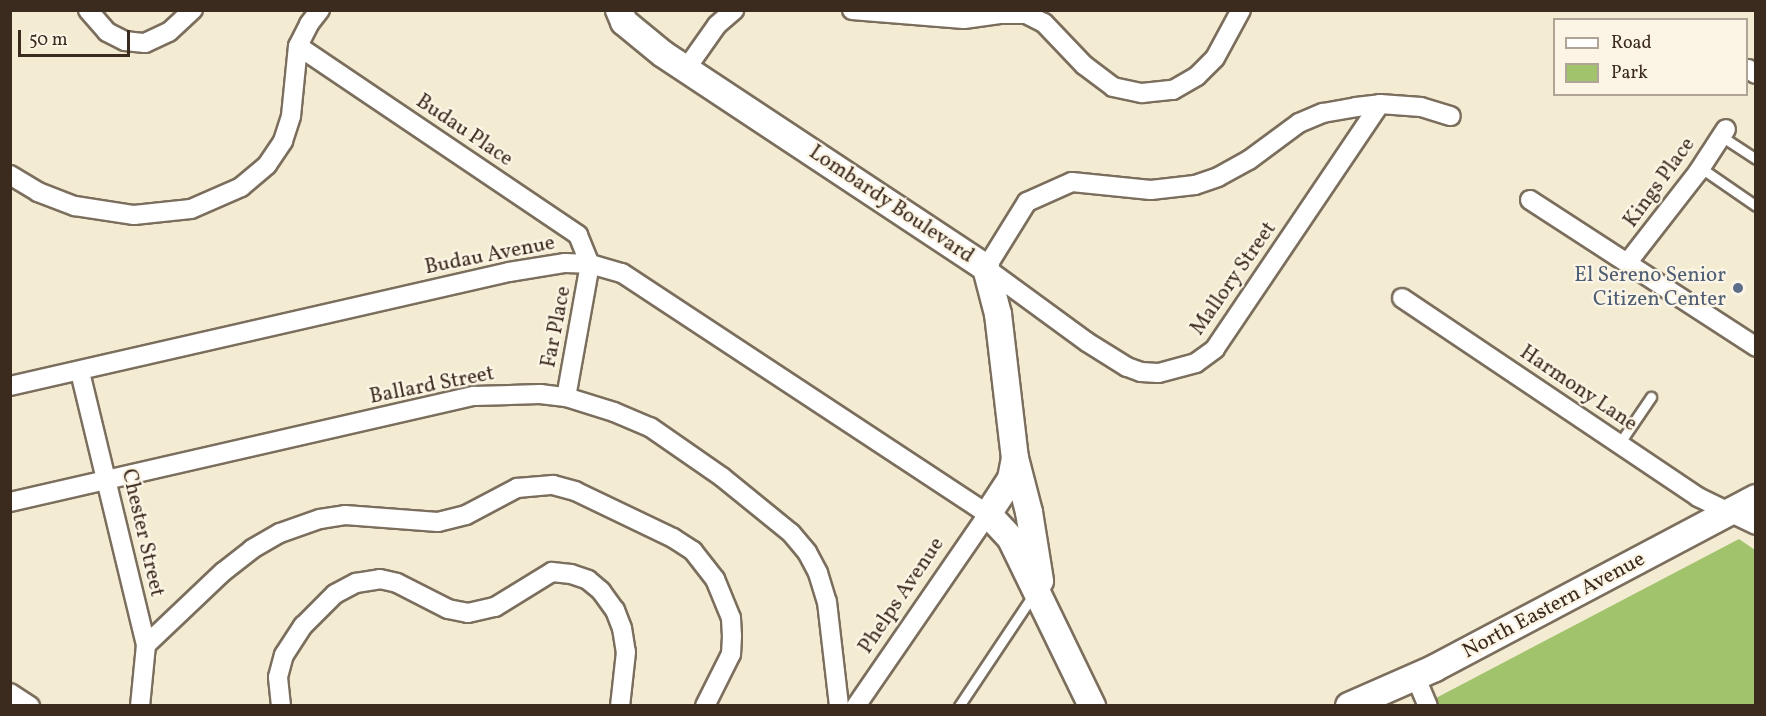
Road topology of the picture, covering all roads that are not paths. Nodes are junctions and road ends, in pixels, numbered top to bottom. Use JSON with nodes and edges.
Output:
{"nodes":[{"id":1,"x":88,"y":10,"type":"edge"},
{"id":2,"x":193,"y":10,"type":"edge"},
{"id":3,"x":320,"y":10,"type":"edge"},
{"id":4,"x":619,"y":10,"type":"edge"},
{"id":5,"x":734,"y":10,"type":"edge"},
{"id":6,"x":852,"y":10,"type":"edge"},
{"id":7,"x":1241,"y":10,"type":"edge"},
{"id":8,"x":298,"y":46,"type":"junction"},
{"id":9,"x":686,"y":69,"type":"junction"},
{"id":10,"x":1380,"y":104,"type":"junction"},
{"id":11,"x":1451,"y":116,"type":"dead end"},
{"id":12,"x":1724,"y":132,"type":"joint"},
{"id":13,"x":1755,"y":159,"type":"edge"},
{"id":14,"x":1701,"y":168,"type":"junction"},
{"id":15,"x":10,"y":175,"type":"edge"},
{"id":16,"x":1530,"y":200,"type":"dead end"},
{"id":17,"x":1755,"y":206,"type":"edge"},
{"id":18,"x":1628,"y":262,"type":"junction"},
{"id":19,"x":590,"y":264,"type":"junction"},
{"id":20,"x":986,"y":268,"type":"junction"},
{"id":21,"x":1402,"y":298,"type":"dead end"},
{"id":22,"x":1755,"y":347,"type":"edge"},
{"id":23,"x":80,"y":372,"type":"junction"},
{"id":24,"x":10,"y":386,"type":"edge"},
{"id":25,"x":1650,"y":397,"type":"dead end"},
{"id":26,"x":566,"y":398,"type":"junction"},
{"id":27,"x":1619,"y":444,"type":"junction"},
{"id":28,"x":1015,"y":458,"type":"junction"},
{"id":29,"x":107,"y":481,"type":"junction"},
{"id":30,"x":1755,"y":498,"type":"edge"},
{"id":31,"x":10,"y":502,"type":"edge"},
{"id":32,"x":1732,"y":513,"type":"junction"},
{"id":33,"x":988,"y":514,"type":"junction"},
{"id":34,"x":1755,"y":525,"type":"edge"},
{"id":35,"x":1040,"y":598,"type":"junction"},
{"id":36,"x":146,"y":645,"type":"junction"},
{"id":37,"x":1416,"y":678,"type":"junction"},
{"id":38,"x":10,"y":693,"type":"edge"},
{"id":39,"x":30,"y":705,"type":"edge"},
{"id":40,"x":140,"y":705,"type":"edge"},
{"id":41,"x":281,"y":705,"type":"edge"},
{"id":42,"x":620,"y":705,"type":"edge"},
{"id":43,"x":705,"y":705,"type":"edge"},
{"id":44,"x":839,"y":705,"type":"edge"},
{"id":45,"x":856,"y":705,"type":"edge"},
{"id":46,"x":959,"y":705,"type":"edge"},
{"id":47,"x":1092,"y":705,"type":"edge"},
{"id":48,"x":1349,"y":705,"type":"edge"},
{"id":49,"x":1428,"y":705,"type":"edge"}],
"edges":[{"from":1,"to":2,"type":"street"},
{"from":3,"to":8,"type":"street"},
{"from":4,"to":9,"type":"street","name":"Lombardy Boulevard"},
{"from":5,"to":9,"type":"street"},
{"from":6,"to":7,"type":"street"},
{"from":8,"to":15,"type":"street"},
{"from":8,"to":19,"type":"street","name":"Budau Place"},
{"from":9,"to":20,"type":"street","name":"Lombardy Boulevard"},
{"from":10,"to":11,"type":"street"},
{"from":10,"to":20,"type":"street"},
{"from":10,"to":20,"type":"street","name":"Mallory Street"},
{"from":12,"to":13,"type":"lane"},
{"from":12,"to":14,"type":"street","name":"Kings Place"},
{"from":14,"to":17,"type":"lane"},
{"from":14,"to":18,"type":"street","name":"Kings Place"},
{"from":16,"to":18,"type":"street"},
{"from":18,"to":22,"type":"street"},
{"from":19,"to":23,"type":"street","name":"Budau Avenue"},
{"from":19,"to":26,"type":"street","name":"Far Place"},
{"from":19,"to":33,"type":"street","name":"Budau Avenue"},
{"from":20,"to":28,"type":"street","name":"Lombardy Boulevard"},
{"from":21,"to":27,"type":"street","name":"Harmony Lane"},
{"from":23,"to":24,"type":"street","name":"Budau Avenue"},
{"from":23,"to":29,"type":"street","name":"Chester Street"},
{"from":25,"to":27,"type":"lane"},
{"from":26,"to":29,"type":"street","name":"Ballard Street"},
{"from":26,"to":44,"type":"street","name":"Ballard Street"},
{"from":27,"to":32,"type":"street","name":"Harmony Lane"},
{"from":28,"to":33,"type":"street","name":"Lombardy Boulevard"},
{"from":28,"to":35,"type":"street"},
{"from":29,"to":31,"type":"street","name":"Ballard Street"},
{"from":29,"to":36,"type":"street","name":"Chester Street"},
{"from":30,"to":32,"type":"street","name":"North Eastern Avenue"},
{"from":32,"to":34,"type":"street","name":"Harmony Lane"},
{"from":32,"to":37,"type":"street","name":"North Eastern Avenue"},
{"from":33,"to":35,"type":"street"},
{"from":33,"to":45,"type":"street","name":"Phelps Avenue"},
{"from":35,"to":46,"type":"lane"},
{"from":35,"to":47,"type":"street"},
{"from":36,"to":40,"type":"street","name":"Chester Street"},
{"from":36,"to":43,"type":"street"},
{"from":37,"to":48,"type":"street","name":"North Eastern Avenue"},
{"from":37,"to":49,"type":"street"},
{"from":38,"to":39,"type":"street"},
{"from":41,"to":42,"type":"street"}]}
